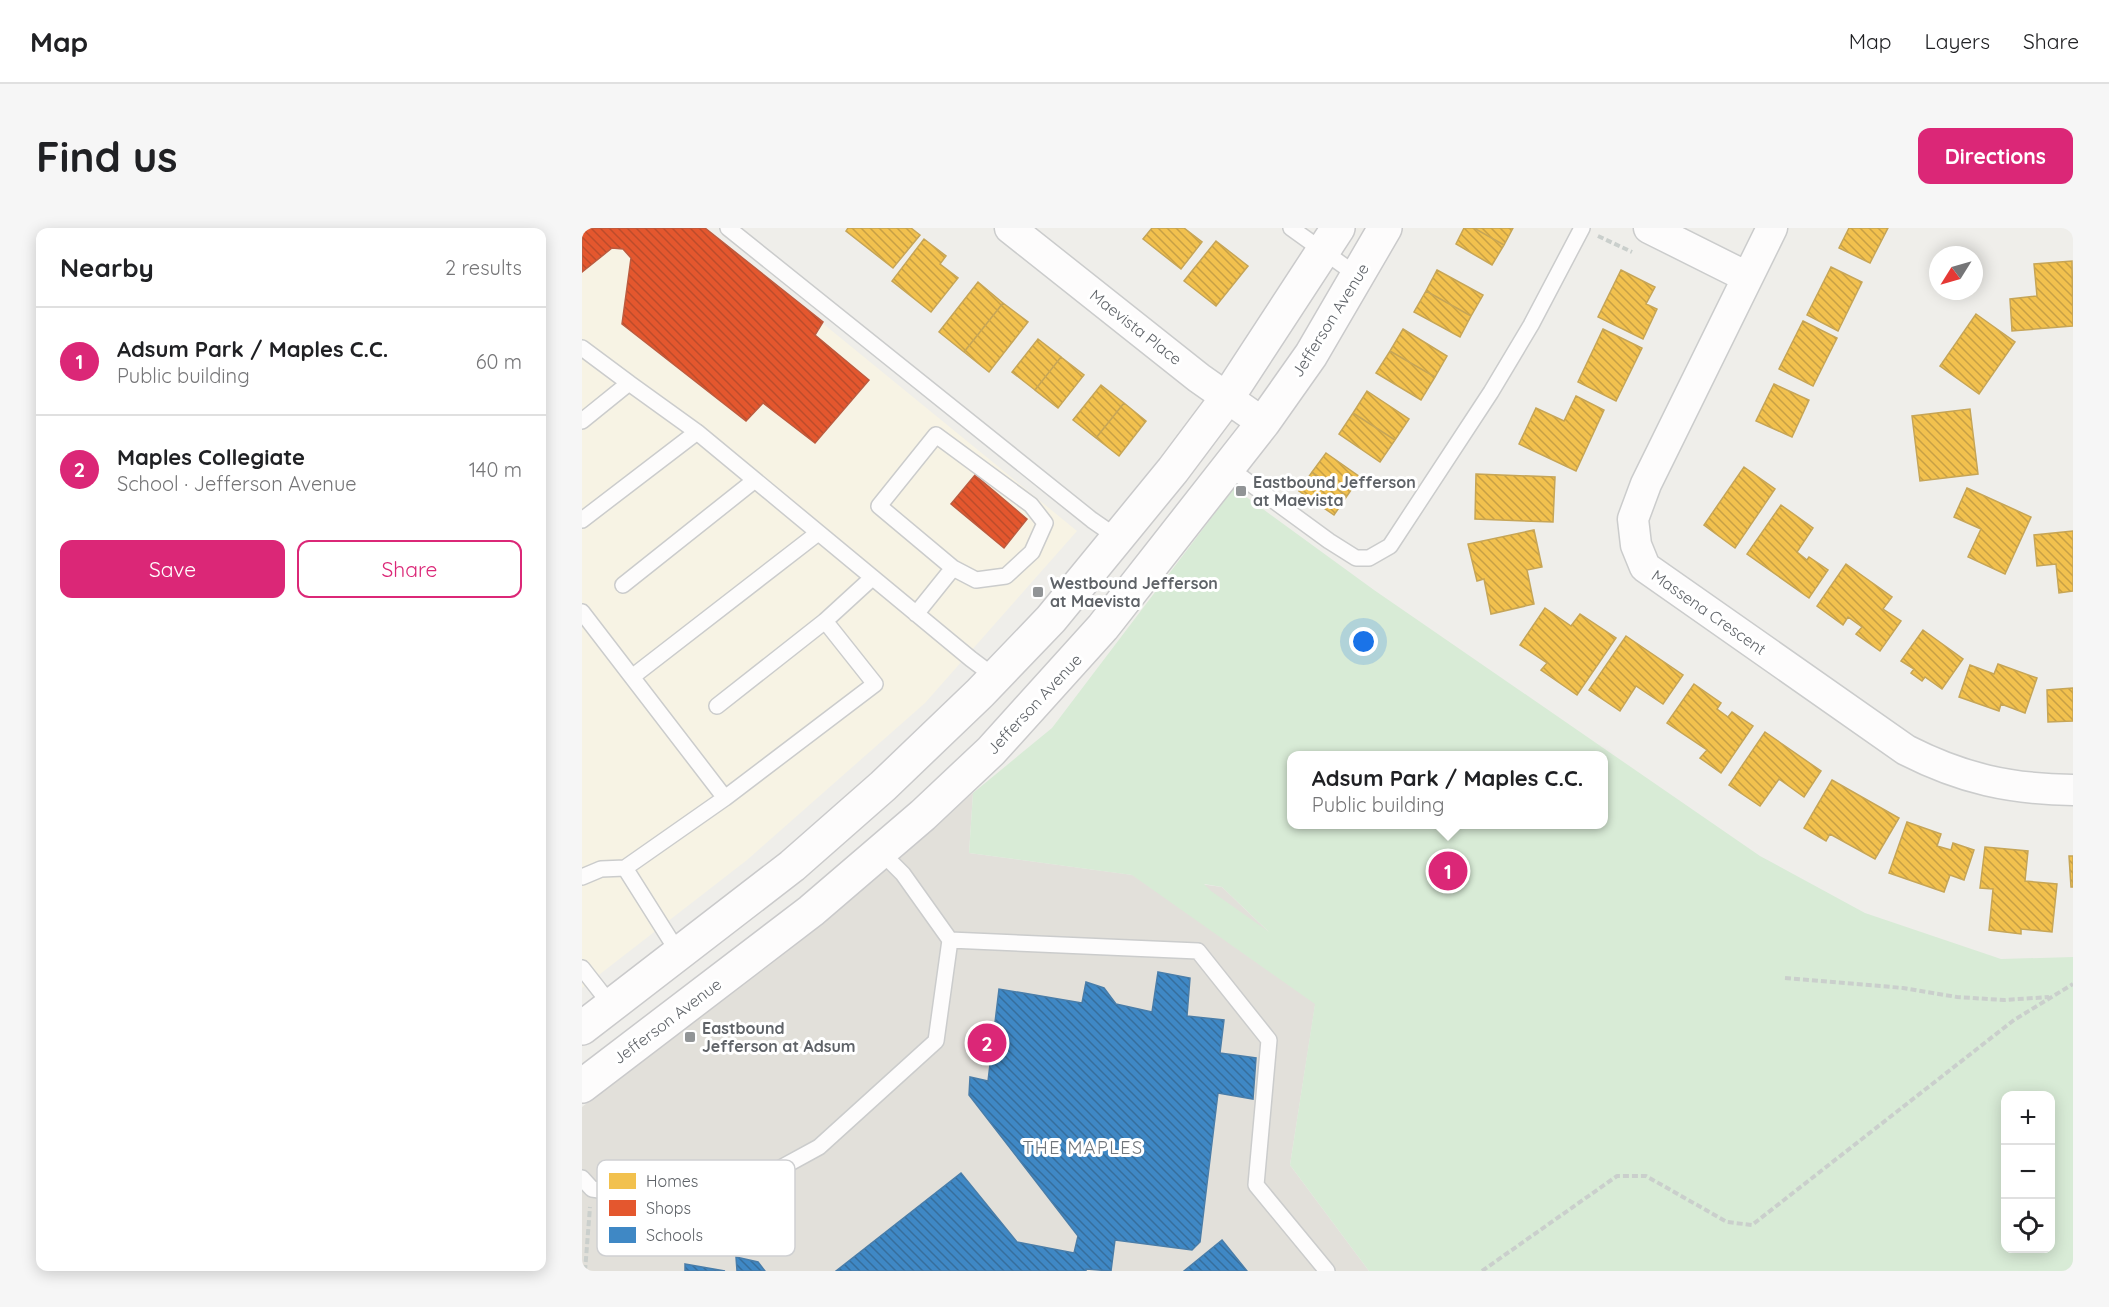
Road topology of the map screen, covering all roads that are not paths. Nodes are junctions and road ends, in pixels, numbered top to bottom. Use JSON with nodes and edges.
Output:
{"nodes":[{"id":1,"x":728,"y":228,"type":"edge"},
{"id":2,"x":1010,"y":228,"type":"edge"},
{"id":3,"x":1291,"y":228,"type":"edge"},
{"id":4,"x":1385,"y":228,"type":"edge"},
{"id":5,"x":1582,"y":228,"type":"edge"},
{"id":6,"x":1649,"y":228,"type":"edge"},
{"id":7,"x":1772,"y":228,"type":"edge"},
{"id":8,"x":1330,"y":240,"type":"edge"},
{"id":9,"x":1358,"y":276,"type":"junction"},
{"id":10,"x":1747,"y":277,"type":"junction"},
{"id":11,"x":582,"y":348,"type":"edge"},
{"id":12,"x":629,"y":383,"type":"junction"},
{"id":13,"x":1227,"y":398,"type":"junction"},
{"id":14,"x":582,"y":421,"type":"edge"},
{"id":15,"x":1263,"y":423,"type":"junction"},
{"id":16,"x":696,"y":432,"type":"junction"},
{"id":17,"x":1229,"y":468,"type":"junction"},
{"id":18,"x":755,"y":480,"type":"junction"},
{"id":19,"x":582,"y":519,"type":"edge"},
{"id":20,"x":818,"y":533,"type":"junction"},
{"id":21,"x":1118,"y":538,"type":"junction"},
{"id":22,"x":953,"y":568,"type":"junction"},
{"id":23,"x":872,"y":578,"type":"junction"},
{"id":24,"x":623,"y":585,"type":"dead end"},
{"id":25,"x":582,"y":612,"type":"edge"},
{"id":26,"x":916,"y":614,"type":"junction"},
{"id":27,"x":825,"y":621,"type":"junction"},
{"id":28,"x":632,"y":676,"type":"junction"},
{"id":29,"x":995,"y":677,"type":"junction"},
{"id":30,"x":1050,"y":688,"type":"junction"},
{"id":31,"x":717,"y":705,"type":"dead end"},
{"id":32,"x":2073,"y":790,"type":"edge"},
{"id":33,"x":725,"y":798,"type":"junction"},
{"id":34,"x":880,"y":852,"type":"junction"},
{"id":35,"x":625,"y":868,"type":"junction"},
{"id":36,"x":583,"y":874,"type":"edge"},
{"id":37,"x":950,"y":940,"type":"junction"},
{"id":38,"x":678,"y":952,"type":"junction"},
{"id":39,"x":582,"y":968,"type":"edge"},
{"id":40,"x":701,"y":996,"type":"junction"},
{"id":41,"x":611,"y":1005,"type":"junction"},
{"id":42,"x":582,"y":1028,"type":"edge"},
{"id":43,"x":582,"y":1086,"type":"edge"},
{"id":44,"x":795,"y":1160,"type":"edge"},
{"id":45,"x":1327,"y":1271,"type":"edge"}],
"edges":[{"from":1,"to":21,"type":"lane"},
{"from":2,"to":13,"type":"street","name":"Maevista Place"},
{"from":3,"to":8,"type":"lane"},
{"from":4,"to":9,"type":"street","name":"Jefferson Avenue"},
{"from":5,"to":17,"type":"lane"},
{"from":6,"to":10,"type":"street"},
{"from":7,"to":10,"type":"street","name":"Massena Crescent"},
{"from":8,"to":9,"type":"lane"},
{"from":8,"to":13,"type":"street"},
{"from":9,"to":15,"type":"street","name":"Jefferson Avenue"},
{"from":10,"to":32,"type":"street","name":"Massena Crescent"},
{"from":11,"to":12,"type":"lane"},
{"from":12,"to":14,"type":"lane"},
{"from":12,"to":16,"type":"lane"},
{"from":13,"to":15,"type":"street","name":"Maevista Place"},
{"from":13,"to":21,"type":"street"},
{"from":15,"to":17,"type":"street","name":"Jefferson Avenue"},
{"from":16,"to":18,"type":"lane"},
{"from":16,"to":19,"type":"lane"},
{"from":17,"to":30,"type":"street","name":"Jefferson Avenue"},
{"from":18,"to":20,"type":"lane"},
{"from":18,"to":24,"type":"lane"},
{"from":20,"to":23,"type":"lane"},
{"from":20,"to":28,"type":"lane"},
{"from":21,"to":29,"type":"street"},
{"from":22,"to":22,"type":"lane"},
{"from":22,"to":26,"type":"lane"},
{"from":23,"to":26,"type":"lane"},
{"from":23,"to":27,"type":"lane"},
{"from":25,"to":28,"type":"lane"},
{"from":26,"to":29,"type":"lane"},
{"from":27,"to":31,"type":"lane"},
{"from":27,"to":33,"type":"lane"},
{"from":28,"to":33,"type":"lane"},
{"from":29,"to":30,"type":"street"},
{"from":29,"to":38,"type":"street"},
{"from":30,"to":34,"type":"street","name":"Jefferson Avenue"},
{"from":33,"to":35,"type":"lane"},
{"from":34,"to":37,"type":"lane"},
{"from":34,"to":40,"type":"street","name":"Jefferson Avenue"},
{"from":35,"to":36,"type":"lane"},
{"from":35,"to":38,"type":"lane"},
{"from":37,"to":44,"type":"lane"},
{"from":37,"to":45,"type":"lane"},
{"from":38,"to":40,"type":"street"},
{"from":38,"to":41,"type":"street"},
{"from":39,"to":41,"type":"lane"},
{"from":40,"to":43,"type":"street","name":"Jefferson Avenue"},
{"from":41,"to":42,"type":"street"}]}
